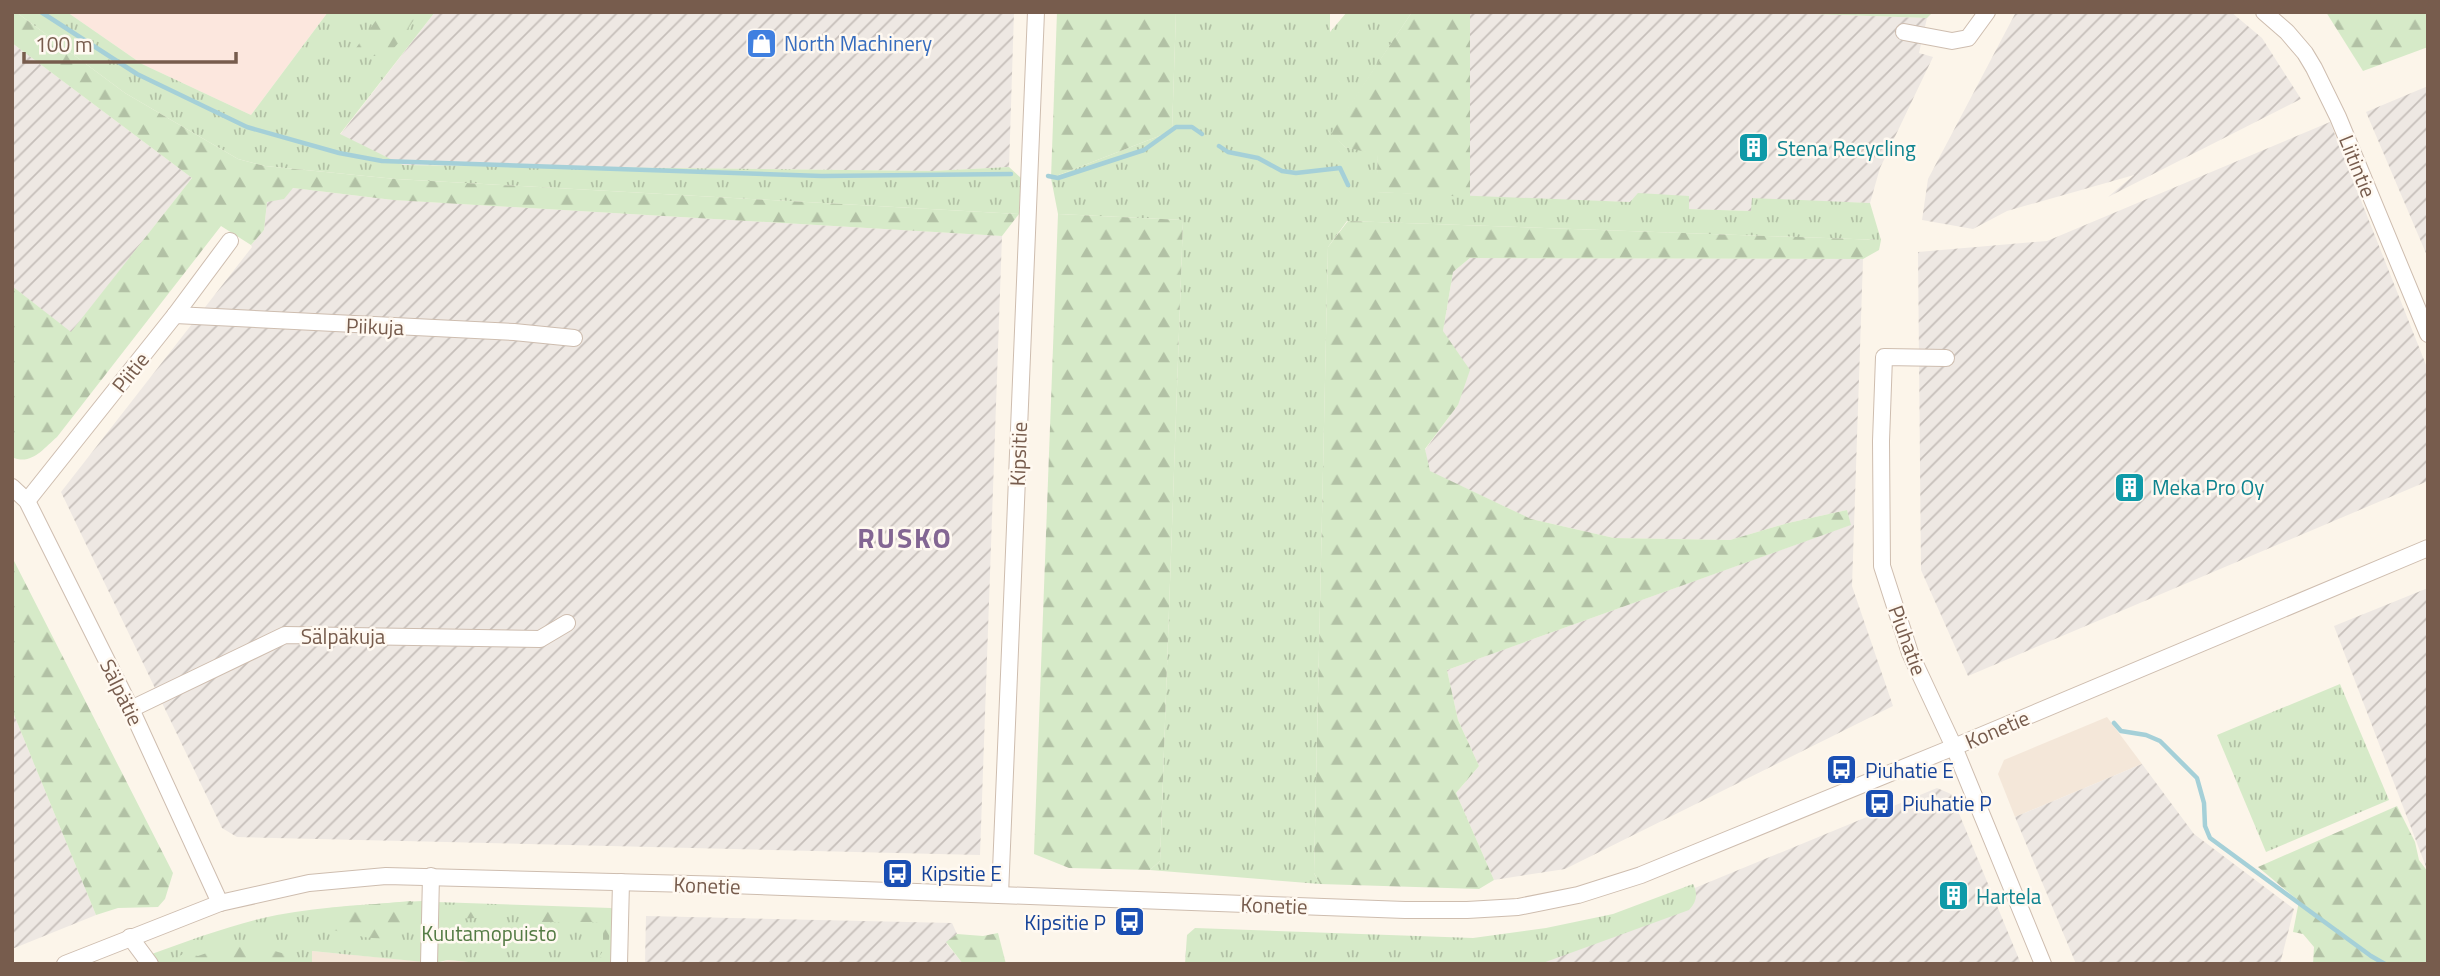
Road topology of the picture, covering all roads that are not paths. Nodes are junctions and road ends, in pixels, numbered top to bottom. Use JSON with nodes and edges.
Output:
{"nodes":[{"id":1,"x":1036,"y":12,"type":"edge"},
{"id":2,"x":1987,"y":12,"type":"edge"},
{"id":3,"x":2264,"y":12,"type":"edge"},
{"id":4,"x":1904,"y":32,"type":"dead end"},
{"id":5,"x":230,"y":242,"type":"dead end"},
{"id":6,"x":175,"y":315,"type":"junction"},
{"id":7,"x":2428,"y":334,"type":"edge"},
{"id":8,"x":574,"y":338,"type":"dead end"},
{"id":9,"x":1947,"y":358,"type":"dead end"},
{"id":10,"x":12,"y":487,"type":"edge"},
{"id":11,"x":27,"y":501,"type":"junction"},
{"id":12,"x":2428,"y":548,"type":"edge"},
{"id":13,"x":567,"y":623,"type":"dead end"},
{"id":14,"x":131,"y":709,"type":"junction"},
{"id":15,"x":1954,"y":747,"type":"junction"},
{"id":16,"x":431,"y":876,"type":"junction"},
{"id":17,"x":621,"y":882,"type":"junction"},
{"id":18,"x":1000,"y":895,"type":"junction"},
{"id":19,"x":220,"y":903,"type":"junction"},
{"id":20,"x":130,"y":937,"type":"junction"},
{"id":21,"x":65,"y":964,"type":"edge"},
{"id":22,"x":150,"y":964,"type":"edge"},
{"id":23,"x":429,"y":964,"type":"edge"},
{"id":24,"x":619,"y":964,"type":"edge"},
{"id":25,"x":2043,"y":964,"type":"edge"}],
"edges":[{"from":1,"to":18,"type":"street","name":"Kipsitie"},
{"from":2,"to":4,"type":"street"},
{"from":3,"to":7,"type":"street","name":"Liitintie"},
{"from":5,"to":6,"type":"street","name":"Piitie"},
{"from":6,"to":8,"type":"street","name":"Piikuja"},
{"from":6,"to":11,"type":"street","name":"Piitie"},
{"from":9,"to":15,"type":"street","name":"Piuhatie"},
{"from":10,"to":11,"type":"street","name":"Sälpätie"},
{"from":11,"to":14,"type":"street","name":"Sälpätie"},
{"from":12,"to":15,"type":"street","name":"Konetie"},
{"from":13,"to":14,"type":"street","name":"Sälpäkuja"},
{"from":14,"to":19,"type":"street","name":"Sälpätie"},
{"from":15,"to":18,"type":"street","name":"Konetie"},
{"from":15,"to":25,"type":"street","name":"Piuhatie"},
{"from":16,"to":17,"type":"street","name":"Konetie"},
{"from":16,"to":19,"type":"street","name":"Konetie"},
{"from":16,"to":23,"type":"street"},
{"from":17,"to":18,"type":"street","name":"Konetie"},
{"from":17,"to":24,"type":"street"},
{"from":19,"to":20,"type":"street","name":"Konetie"},
{"from":20,"to":21,"type":"street","name":"Konetie"},
{"from":20,"to":22,"type":"street"}]}
